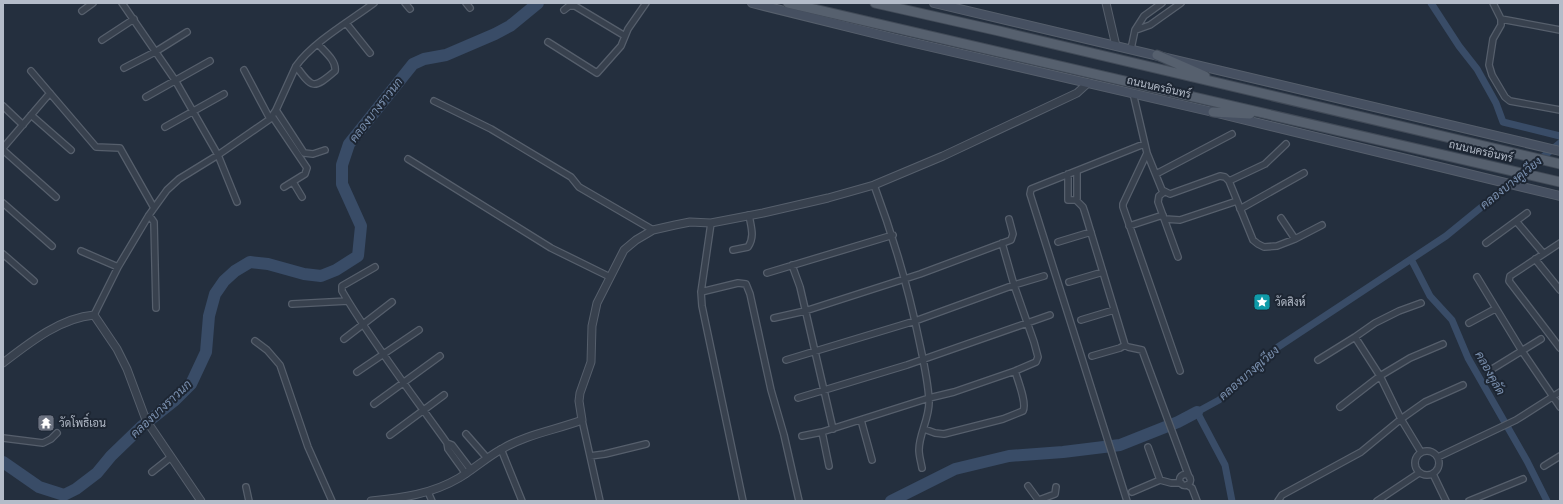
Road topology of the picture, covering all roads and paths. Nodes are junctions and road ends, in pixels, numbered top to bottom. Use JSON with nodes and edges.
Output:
{"nodes":[{"id":1,"x":93,"y":3,"type":"edge"},
{"id":2,"x":122,"y":3,"type":"edge"},
{"id":3,"x":374,"y":3,"type":"edge"},
{"id":4,"x":405,"y":3,"type":"edge"},
{"id":5,"x":466,"y":3,"type":"edge"},
{"id":6,"x":646,"y":3,"type":"edge"},
{"id":7,"x":752,"y":3,"type":"edge"},
{"id":8,"x":788,"y":3,"type":"edge"},
{"id":9,"x":875,"y":3,"type":"edge"},
{"id":10,"x":934,"y":3,"type":"edge"},
{"id":11,"x":1106,"y":3,"type":"edge"},
{"id":12,"x":1181,"y":3,"type":"edge"},
{"id":13,"x":1493,"y":3,"type":"edge"},
{"id":14,"x":1161,"y":4,"type":"edge"},
{"id":15,"x":470,"y":8,"type":"dead end"},
{"id":16,"x":410,"y":9,"type":"dead end"},
{"id":17,"x":564,"y":10,"type":"dead end"},
{"id":18,"x":82,"y":12,"type":"dead end"},
{"id":19,"x":1166,"y":14,"type":"junction"},
{"id":20,"x":134,"y":19,"type":"junction"},
{"id":21,"x":1501,"y":19,"type":"junction"},
{"id":22,"x":346,"y":23,"type":"junction"},
{"id":23,"x":1135,"y":30,"type":"junction"},
{"id":24,"x":1560,"y":30,"type":"edge"},
{"id":25,"x":187,"y":32,"type":"dead end"},
{"id":26,"x":624,"y":36,"type":"junction"},
{"id":27,"x":102,"y":40,"type":"dead end"},
{"id":28,"x":548,"y":42,"type":"dead end"},
{"id":29,"x":318,"y":44,"type":"junction"},
{"id":30,"x":1116,"y":46,"type":"junction"},
{"id":31,"x":1131,"y":49,"type":"junction"},
{"id":32,"x":155,"y":52,"type":"junction"},
{"id":33,"x":370,"y":53,"type":"dead end"},
{"id":34,"x":1157,"y":55,"type":"junction"},
{"id":35,"x":210,"y":62,"type":"dead end"},
{"id":36,"x":296,"y":66,"type":"junction"},
{"id":37,"x":124,"y":68,"type":"dead end"},
{"id":38,"x":244,"y":70,"type":"dead end"},
{"id":39,"x":31,"y":71,"type":"dead end"},
{"id":40,"x":176,"y":80,"type":"junction"},
{"id":41,"x":1088,"y":83,"type":"junction"},
{"id":42,"x":1227,"y":86,"type":"junction"},
{"id":43,"x":50,"y":93,"type":"junction"},
{"id":44,"x":224,"y":94,"type":"dead end"},
{"id":45,"x":1133,"y":94,"type":"junction"},
{"id":46,"x":146,"y":97,"type":"dead end"},
{"id":47,"x":434,"y":102,"type":"dead end"},
{"id":48,"x":3,"y":106,"type":"edge"},
{"id":49,"x":276,"y":110,"type":"junction"},
{"id":50,"x":1560,"y":110,"type":"edge"},
{"id":51,"x":193,"y":111,"type":"junction"},
{"id":52,"x":1213,"y":112,"type":"junction"},
{"id":53,"x":31,"y":115,"type":"junction"},
{"id":54,"x":1276,"y":115,"type":"junction"},
{"id":55,"x":271,"y":117,"type":"junction"},
{"id":56,"x":23,"y":125,"type":"junction"},
{"id":57,"x":165,"y":127,"type":"dead end"},
{"id":58,"x":1232,"y":134,"type":"dead end"},
{"id":59,"x":1144,"y":144,"type":"junction"},
{"id":60,"x":1286,"y":144,"type":"dead end"},
{"id":61,"x":3,"y":149,"type":"edge"},
{"id":62,"x":71,"y":150,"type":"dead end"},
{"id":63,"x":325,"y":150,"type":"dead end"},
{"id":64,"x":1560,"y":151,"type":"edge"},
{"id":65,"x":1147,"y":153,"type":"junction"},
{"id":66,"x":218,"y":155,"type":"junction"},
{"id":67,"x":408,"y":159,"type":"dead end"},
{"id":68,"x":1560,"y":164,"type":"edge"},
{"id":69,"x":1077,"y":171,"type":"junction"},
{"id":70,"x":1304,"y":173,"type":"dead end"},
{"id":71,"x":1068,"y":174,"type":"junction"},
{"id":72,"x":1156,"y":174,"type":"junction"},
{"id":73,"x":1229,"y":181,"type":"junction"},
{"id":74,"x":293,"y":182,"type":"junction"},
{"id":75,"x":1557,"y":182,"type":"edge"},
{"id":76,"x":874,"y":184,"type":"junction"},
{"id":77,"x":284,"y":187,"type":"dead end"},
{"id":78,"x":1164,"y":192,"type":"junction"},
{"id":79,"x":1560,"y":196,"type":"edge"},
{"id":80,"x":56,"y":197,"type":"dead end"},
{"id":81,"x":302,"y":197,"type":"dead end"},
{"id":82,"x":1076,"y":200,"type":"junction"},
{"id":83,"x":1237,"y":201,"type":"junction"},
{"id":84,"x":237,"y":202,"type":"dead end"},
{"id":85,"x":3,"y":203,"type":"edge"},
{"id":86,"x":154,"y":208,"type":"junction"},
{"id":87,"x":1240,"y":209,"type":"junction"},
{"id":88,"x":1526,"y":213,"type":"dead end"},
{"id":89,"x":149,"y":215,"type":"junction"},
{"id":90,"x":749,"y":215,"type":"junction"},
{"id":91,"x":1164,"y":217,"type":"junction"},
{"id":92,"x":1281,"y":218,"type":"dead end"},
{"id":93,"x":1009,"y":219,"type":"dead end"},
{"id":94,"x":1516,"y":220,"type":"junction"},
{"id":95,"x":711,"y":223,"type":"junction"},
{"id":96,"x":1322,"y":225,"type":"dead end"},
{"id":97,"x":1129,"y":226,"type":"junction"},
{"id":98,"x":653,"y":230,"type":"junction"},
{"id":99,"x":1091,"y":232,"type":"junction"},
{"id":100,"x":893,"y":235,"type":"junction"},
{"id":101,"x":1295,"y":239,"type":"junction"},
{"id":102,"x":1058,"y":242,"type":"dead end"},
{"id":103,"x":1002,"y":243,"type":"junction"},
{"id":104,"x":1486,"y":243,"type":"dead end"},
{"id":105,"x":1560,"y":243,"type":"edge"},
{"id":106,"x":52,"y":246,"type":"dead end"},
{"id":107,"x":733,"y":250,"type":"dead end"},
{"id":108,"x":81,"y":251,"type":"dead end"},
{"id":109,"x":1543,"y":253,"type":"junction"},
{"id":110,"x":3,"y":254,"type":"edge"},
{"id":111,"x":1178,"y":257,"type":"dead end"},
{"id":112,"x":1535,"y":259,"type":"junction"},
{"id":113,"x":792,"y":265,"type":"junction"},
{"id":114,"x":118,"y":267,"type":"junction"},
{"id":115,"x":375,"y":267,"type":"dead end"},
{"id":116,"x":1103,"y":272,"type":"junction"},
{"id":117,"x":767,"y":273,"type":"dead end"},
{"id":118,"x":1044,"y":276,"type":"dead end"},
{"id":119,"x":610,"y":277,"type":"junction"},
{"id":120,"x":1477,"y":277,"type":"dead end"},
{"id":121,"x":905,"y":279,"type":"junction"},
{"id":122,"x":34,"y":281,"type":"dead end"},
{"id":123,"x":1069,"y":282,"type":"dead end"},
{"id":124,"x":1014,"y":285,"type":"junction"},
{"id":125,"x":1560,"y":290,"type":"edge"},
{"id":126,"x":702,"y":292,"type":"junction"},
{"id":127,"x":348,"y":301,"type":"junction"},
{"id":128,"x":392,"y":302,"type":"dead end"},
{"id":129,"x":1421,"y":303,"type":"dead end"},
{"id":130,"x":292,"y":304,"type":"dead end"},
{"id":131,"x":156,"y":308,"type":"dead end"},
{"id":132,"x":1496,"y":309,"type":"junction"},
{"id":133,"x":805,"y":310,"type":"junction"},
{"id":134,"x":1114,"y":310,"type":"junction"},
{"id":135,"x":94,"y":315,"type":"junction"},
{"id":136,"x":1050,"y":315,"type":"dead end"},
{"id":137,"x":774,"y":318,"type":"dead end"},
{"id":138,"x":1081,"y":320,"type":"dead end"},
{"id":139,"x":915,"y":321,"type":"junction"},
{"id":140,"x":1469,"y":323,"type":"dead end"},
{"id":141,"x":1027,"y":324,"type":"junction"},
{"id":142,"x":363,"y":325,"type":"junction"},
{"id":143,"x":419,"y":330,"type":"dead end"},
{"id":144,"x":1355,"y":337,"type":"junction"},
{"id":145,"x":344,"y":339,"type":"dead end"},
{"id":146,"x":1541,"y":339,"type":"dead end"},
{"id":147,"x":255,"y":341,"type":"dead end"},
{"id":148,"x":1443,"y":344,"type":"dead end"},
{"id":149,"x":1124,"y":345,"type":"junction"},
{"id":150,"x":1560,"y":348,"type":"edge"},
{"id":151,"x":1522,"y":351,"type":"junction"},
{"id":152,"x":814,"y":352,"type":"junction"},
{"id":153,"x":383,"y":354,"type":"junction"},
{"id":154,"x":440,"y":356,"type":"dead end"},
{"id":155,"x":1092,"y":356,"type":"dead end"},
{"id":156,"x":923,"y":359,"type":"junction"},
{"id":157,"x":786,"y":360,"type":"dead end"},
{"id":158,"x":1318,"y":360,"type":"dead end"},
{"id":159,"x":3,"y":363,"type":"edge"},
{"id":160,"x":1015,"y":371,"type":"junction"},
{"id":161,"x":1180,"y":371,"type":"dead end"},
{"id":162,"x":1489,"y":371,"type":"dead end"},
{"id":163,"x":357,"y":372,"type":"dead end"},
{"id":164,"x":1380,"y":376,"type":"junction"},
{"id":165,"x":404,"y":383,"type":"junction"},
{"id":166,"x":1464,"y":385,"type":"dead end"},
{"id":167,"x":823,"y":391,"type":"junction"},
{"id":168,"x":1560,"y":392,"type":"edge"},
{"id":169,"x":444,"y":395,"type":"dead end"},
{"id":170,"x":1553,"y":396,"type":"junction"},
{"id":171,"x":798,"y":398,"type":"dead end"},
{"id":172,"x":929,"y":398,"type":"junction"},
{"id":173,"x":374,"y":404,"type":"dead end"},
{"id":174,"x":1340,"y":407,"type":"dead end"},
{"id":175,"x":1560,"y":407,"type":"edge"},
{"id":176,"x":423,"y":411,"type":"junction"},
{"id":177,"x":1401,"y":419,"type":"junction"},
{"id":178,"x":582,"y":420,"type":"junction"},
{"id":179,"x":861,"y":420,"type":"junction"},
{"id":180,"x":924,"y":428,"type":"junction"},
{"id":181,"x":833,"y":429,"type":"junction"},
{"id":182,"x":822,"y":432,"type":"junction"},
{"id":183,"x":57,"y":433,"type":"dead end"},
{"id":184,"x":466,"y":434,"type":"dead end"},
{"id":185,"x":390,"y":435,"type":"dead end"},
{"id":186,"x":802,"y":436,"type":"dead end"},
{"id":187,"x":3,"y":438,"type":"edge"},
{"id":188,"x":646,"y":444,"type":"dead end"},
{"id":189,"x":1148,"y":447,"type":"dead end"},
{"id":190,"x":501,"y":449,"type":"junction"},
{"id":191,"x":1421,"y":452,"type":"junction"},
{"id":192,"x":590,"y":456,"type":"junction"},
{"id":193,"x":1560,"y":456,"type":"edge"},
{"id":194,"x":1438,"y":457,"type":"junction"},
{"id":195,"x":171,"y":458,"type":"junction"},
{"id":196,"x":487,"y":458,"type":"junction"},
{"id":197,"x":872,"y":460,"type":"dead end"},
{"id":198,"x":830,"y":466,"type":"dead end"},
{"id":199,"x":1544,"y":466,"type":"dead end"},
{"id":200,"x":922,"y":468,"type":"dead end"},
{"id":201,"x":152,"y":472,"type":"dead end"},
{"id":202,"x":468,"y":472,"type":"junction"},
{"id":203,"x":1419,"y":473,"type":"junction"},
{"id":204,"x":1433,"y":474,"type":"junction"},
{"id":205,"x":1189,"y":477,"type":"junction"},
{"id":206,"x":1523,"y":479,"type":"dead end"},
{"id":207,"x":1160,"y":480,"type":"junction"},
{"id":208,"x":1181,"y":483,"type":"junction"},
{"id":209,"x":1187,"y":485,"type":"junction"},
{"id":210,"x":1028,"y":486,"type":"dead end"},
{"id":211,"x":246,"y":487,"type":"dead end"},
{"id":212,"x":1056,"y":487,"type":"dead end"},
{"id":213,"x":428,"y":492,"type":"junction"},
{"id":214,"x":1132,"y":492,"type":"dead end"},
{"id":215,"x":1039,"y":500,"type":"edge"},
{"id":216,"x":201,"y":501,"type":"edge"},
{"id":217,"x":249,"y":501,"type":"edge"},
{"id":218,"x":332,"y":501,"type":"edge"},
{"id":219,"x":371,"y":501,"type":"edge"},
{"id":220,"x":432,"y":501,"type":"edge"},
{"id":221,"x":522,"y":501,"type":"edge"},
{"id":222,"x":600,"y":501,"type":"edge"},
{"id":223,"x":743,"y":501,"type":"edge"},
{"id":224,"x":799,"y":501,"type":"edge"},
{"id":225,"x":1127,"y":501,"type":"edge"},
{"id":226,"x":1197,"y":501,"type":"edge"},
{"id":227,"x":1278,"y":501,"type":"edge"},
{"id":228,"x":1377,"y":501,"type":"edge"},
{"id":229,"x":1446,"y":501,"type":"edge"},
{"id":230,"x":1469,"y":501,"type":"edge"}],
"edges":[{"from":1,"to":18,"type":"street"},
{"from":2,"to":20,"type":"street"},
{"from":3,"to":22,"type":"street"},
{"from":4,"to":16,"type":"street"},
{"from":5,"to":15,"type":"street"},
{"from":6,"to":26,"type":"street"},
{"from":7,"to":41,"type":"main road","name":"ถนนนครอินทร์"},
{"from":8,"to":54,"type":"main road","name":"ถนนนครอินทร์"},
{"from":9,"to":42,"type":"main road","name":"ถนนนครอินทร์"},
{"from":10,"to":30,"type":"main road","name":"ถนนนครอินทร์"},
{"from":11,"to":30,"type":"street"},
{"from":12,"to":19,"type":"street"},
{"from":13,"to":21,"type":"street"},
{"from":14,"to":19,"type":"street"},
{"from":14,"to":23,"type":"street"},
{"from":17,"to":26,"type":"street"},
{"from":19,"to":23,"type":"street"},
{"from":20,"to":27,"type":"street"},
{"from":20,"to":32,"type":"street"},
{"from":21,"to":24,"type":"street"},
{"from":21,"to":50,"type":"street"},
{"from":22,"to":29,"type":"street"},
{"from":22,"to":33,"type":"street"},
{"from":23,"to":31,"type":"street"},
{"from":25,"to":32,"type":"street"},
{"from":26,"to":28,"type":"street"},
{"from":29,"to":36,"type":"street"},
{"from":29,"to":36,"type":"street"},
{"from":30,"to":31,"type":"main road","name":"ถนนนครอินทร์"},
{"from":31,"to":34,"type":"main road","name":"ถนนนครอินทร์"},
{"from":32,"to":37,"type":"street"},
{"from":32,"to":40,"type":"street"},
{"from":34,"to":42,"type":"main road"},
{"from":34,"to":64,"type":"main road","name":"ถนนนครอินทร์"},
{"from":35,"to":40,"type":"street"},
{"from":36,"to":49,"type":"street"},
{"from":38,"to":55,"type":"street"},
{"from":39,"to":43,"type":"street"},
{"from":40,"to":46,"type":"street"},
{"from":40,"to":51,"type":"street"},
{"from":41,"to":45,"type":"main road","name":"ถนนนครอินทร์"},
{"from":41,"to":76,"type":"street"},
{"from":42,"to":68,"type":"main road","name":"ถนนนครอินทร์"},
{"from":43,"to":53,"type":"street"},
{"from":43,"to":86,"type":"street"},
{"from":44,"to":51,"type":"street"},
{"from":45,"to":52,"type":"main road","name":"ถนนนครอินทร์"},
{"from":45,"to":59,"type":"street"},
{"from":47,"to":98,"type":"street"},
{"from":48,"to":56,"type":"street"},
{"from":49,"to":55,"type":"street"},
{"from":49,"to":63,"type":"street"},
{"from":51,"to":57,"type":"street"},
{"from":51,"to":66,"type":"street"},
{"from":52,"to":54,"type":"main road"},
{"from":52,"to":79,"type":"main road","name":"ถนนนครอินทร์"},
{"from":53,"to":56,"type":"street"},
{"from":53,"to":62,"type":"street"},
{"from":54,"to":75,"type":"main road","name":"ถนนนครอินทร์"},
{"from":55,"to":66,"type":"street"},
{"from":55,"to":74,"type":"street"},
{"from":56,"to":61,"type":"street"},
{"from":58,"to":72,"type":"street"},
{"from":59,"to":65,"type":"street"},
{"from":59,"to":69,"type":"street"},
{"from":60,"to":73,"type":"street"},
{"from":61,"to":80,"type":"street"},
{"from":65,"to":72,"type":"street"},
{"from":65,"to":97,"type":"street"},
{"from":66,"to":84,"type":"street"},
{"from":66,"to":86,"type":"street"},
{"from":67,"to":119,"type":"street"},
{"from":69,"to":71,"type":"street"},
{"from":69,"to":82,"type":"street"},
{"from":70,"to":87,"type":"street"},
{"from":71,"to":82,"type":"street"},
{"from":71,"to":225,"type":"street"},
{"from":72,"to":78,"type":"street"},
{"from":73,"to":78,"type":"street"},
{"from":73,"to":83,"type":"street"},
{"from":74,"to":77,"type":"street"},
{"from":74,"to":81,"type":"street"},
{"from":76,"to":90,"type":"street"},
{"from":76,"to":100,"type":"street"},
{"from":78,"to":91,"type":"street"},
{"from":82,"to":99,"type":"street"},
{"from":83,"to":87,"type":"street"},
{"from":83,"to":91,"type":"street"},
{"from":85,"to":106,"type":"street"},
{"from":86,"to":89,"type":"street"},
{"from":87,"to":101,"type":"street"},
{"from":88,"to":94,"type":"street"},
{"from":89,"to":114,"type":"street"},
{"from":89,"to":131,"type":"street"},
{"from":90,"to":95,"type":"street"},
{"from":90,"to":107,"type":"street"},
{"from":91,"to":97,"type":"street"},
{"from":91,"to":111,"type":"street"},
{"from":92,"to":101,"type":"street"},
{"from":93,"to":103,"type":"street"},
{"from":94,"to":104,"type":"street"},
{"from":94,"to":109,"type":"street"},
{"from":95,"to":98,"type":"street"},
{"from":95,"to":126,"type":"street"},
{"from":96,"to":101,"type":"street"},
{"from":97,"to":161,"type":"street"},
{"from":98,"to":119,"type":"street"},
{"from":99,"to":102,"type":"street"},
{"from":99,"to":116,"type":"street"},
{"from":100,"to":113,"type":"street"},
{"from":100,"to":121,"type":"street"},
{"from":103,"to":121,"type":"street"},
{"from":103,"to":124,"type":"street"},
{"from":105,"to":109,"type":"street"},
{"from":108,"to":114,"type":"street"},
{"from":109,"to":112,"type":"street"},
{"from":110,"to":122,"type":"street"},
{"from":112,"to":125,"type":"street"},
{"from":112,"to":150,"type":"street"},
{"from":113,"to":117,"type":"street"},
{"from":113,"to":133,"type":"street"},
{"from":114,"to":135,"type":"street"},
{"from":115,"to":127,"type":"street"},
{"from":116,"to":123,"type":"street"},
{"from":116,"to":134,"type":"street"},
{"from":118,"to":124,"type":"street"},
{"from":119,"to":178,"type":"street"},
{"from":120,"to":132,"type":"street"},
{"from":121,"to":133,"type":"street"},
{"from":121,"to":139,"type":"street"},
{"from":124,"to":139,"type":"street"},
{"from":124,"to":141,"type":"street"},
{"from":126,"to":223,"type":"street"},
{"from":126,"to":224,"type":"street"},
{"from":127,"to":130,"type":"street"},
{"from":127,"to":142,"type":"street"},
{"from":128,"to":142,"type":"street"},
{"from":129,"to":144,"type":"street"},
{"from":132,"to":140,"type":"street"},
{"from":132,"to":151,"type":"street"},
{"from":133,"to":137,"type":"street"},
{"from":133,"to":152,"type":"street"},
{"from":134,"to":138,"type":"street"},
{"from":134,"to":149,"type":"street"},
{"from":135,"to":159,"type":"street"},
{"from":135,"to":195,"type":"street"},
{"from":136,"to":141,"type":"street"},
{"from":139,"to":152,"type":"street"},
{"from":139,"to":156,"type":"street"},
{"from":141,"to":156,"type":"street"},
{"from":141,"to":160,"type":"street"},
{"from":142,"to":145,"type":"street"},
{"from":142,"to":153,"type":"street"},
{"from":143,"to":153,"type":"street"},
{"from":144,"to":158,"type":"street"},
{"from":144,"to":164,"type":"street"},
{"from":146,"to":151,"type":"street"},
{"from":147,"to":218,"type":"street"},
{"from":148,"to":164,"type":"street"},
{"from":149,"to":155,"type":"street"},
{"from":149,"to":205,"type":"street"},
{"from":151,"to":162,"type":"street"},
{"from":151,"to":170,"type":"street"},
{"from":152,"to":157,"type":"street"},
{"from":152,"to":167,"type":"street"},
{"from":153,"to":163,"type":"street"},
{"from":153,"to":165,"type":"street"},
{"from":154,"to":165,"type":"street"},
{"from":156,"to":167,"type":"street"},
{"from":156,"to":172,"type":"street"},
{"from":160,"to":172,"type":"street"},
{"from":160,"to":180,"type":"street"},
{"from":164,"to":174,"type":"street"},
{"from":164,"to":177,"type":"street"},
{"from":165,"to":173,"type":"street"},
{"from":165,"to":176,"type":"street"},
{"from":166,"to":177,"type":"street"},
{"from":167,"to":171,"type":"street"},
{"from":167,"to":181,"type":"street"},
{"from":168,"to":170,"type":"street"},
{"from":169,"to":176,"type":"street"},
{"from":170,"to":175,"type":"street"},
{"from":170,"to":194,"type":"street"},
{"from":172,"to":179,"type":"street"},
{"from":172,"to":180,"type":"street"},
{"from":176,"to":185,"type":"street"},
{"from":176,"to":202,"type":"street"},
{"from":177,"to":191,"type":"street"},
{"from":177,"to":227,"type":"street"},
{"from":178,"to":190,"type":"street"},
{"from":178,"to":192,"type":"street"},
{"from":179,"to":181,"type":"street"},
{"from":179,"to":197,"type":"street"},
{"from":180,"to":200,"type":"street"},
{"from":181,"to":182,"type":"street"},
{"from":182,"to":186,"type":"street"},
{"from":182,"to":198,"type":"street"},
{"from":183,"to":187,"type":"street"},
{"from":184,"to":196,"type":"street"},
{"from":188,"to":192,"type":"street"},
{"from":189,"to":207,"type":"street"},
{"from":190,"to":196,"type":"street"},
{"from":190,"to":221,"type":"street"},
{"from":191,"to":194,"type":"street"},
{"from":191,"to":203,"type":"street"},
{"from":192,"to":222,"type":"street"},
{"from":193,"to":199,"type":"street"},
{"from":194,"to":204,"type":"street"},
{"from":195,"to":201,"type":"street"},
{"from":195,"to":216,"type":"street"},
{"from":196,"to":202,"type":"street"},
{"from":202,"to":213,"type":"street"},
{"from":203,"to":204,"type":"street"},
{"from":203,"to":228,"type":"street"},
{"from":204,"to":229,"type":"street"},
{"from":205,"to":208,"type":"street"},
{"from":205,"to":209,"type":"street"},
{"from":206,"to":230,"type":"street"},
{"from":207,"to":208,"type":"street"},
{"from":207,"to":214,"type":"street"},
{"from":208,"to":209,"type":"street"},
{"from":209,"to":226,"type":"street"},
{"from":210,"to":215,"type":"street"},
{"from":211,"to":217,"type":"street"},
{"from":212,"to":215,"type":"street"},
{"from":213,"to":219,"type":"street"},
{"from":213,"to":220,"type":"street"}]}
